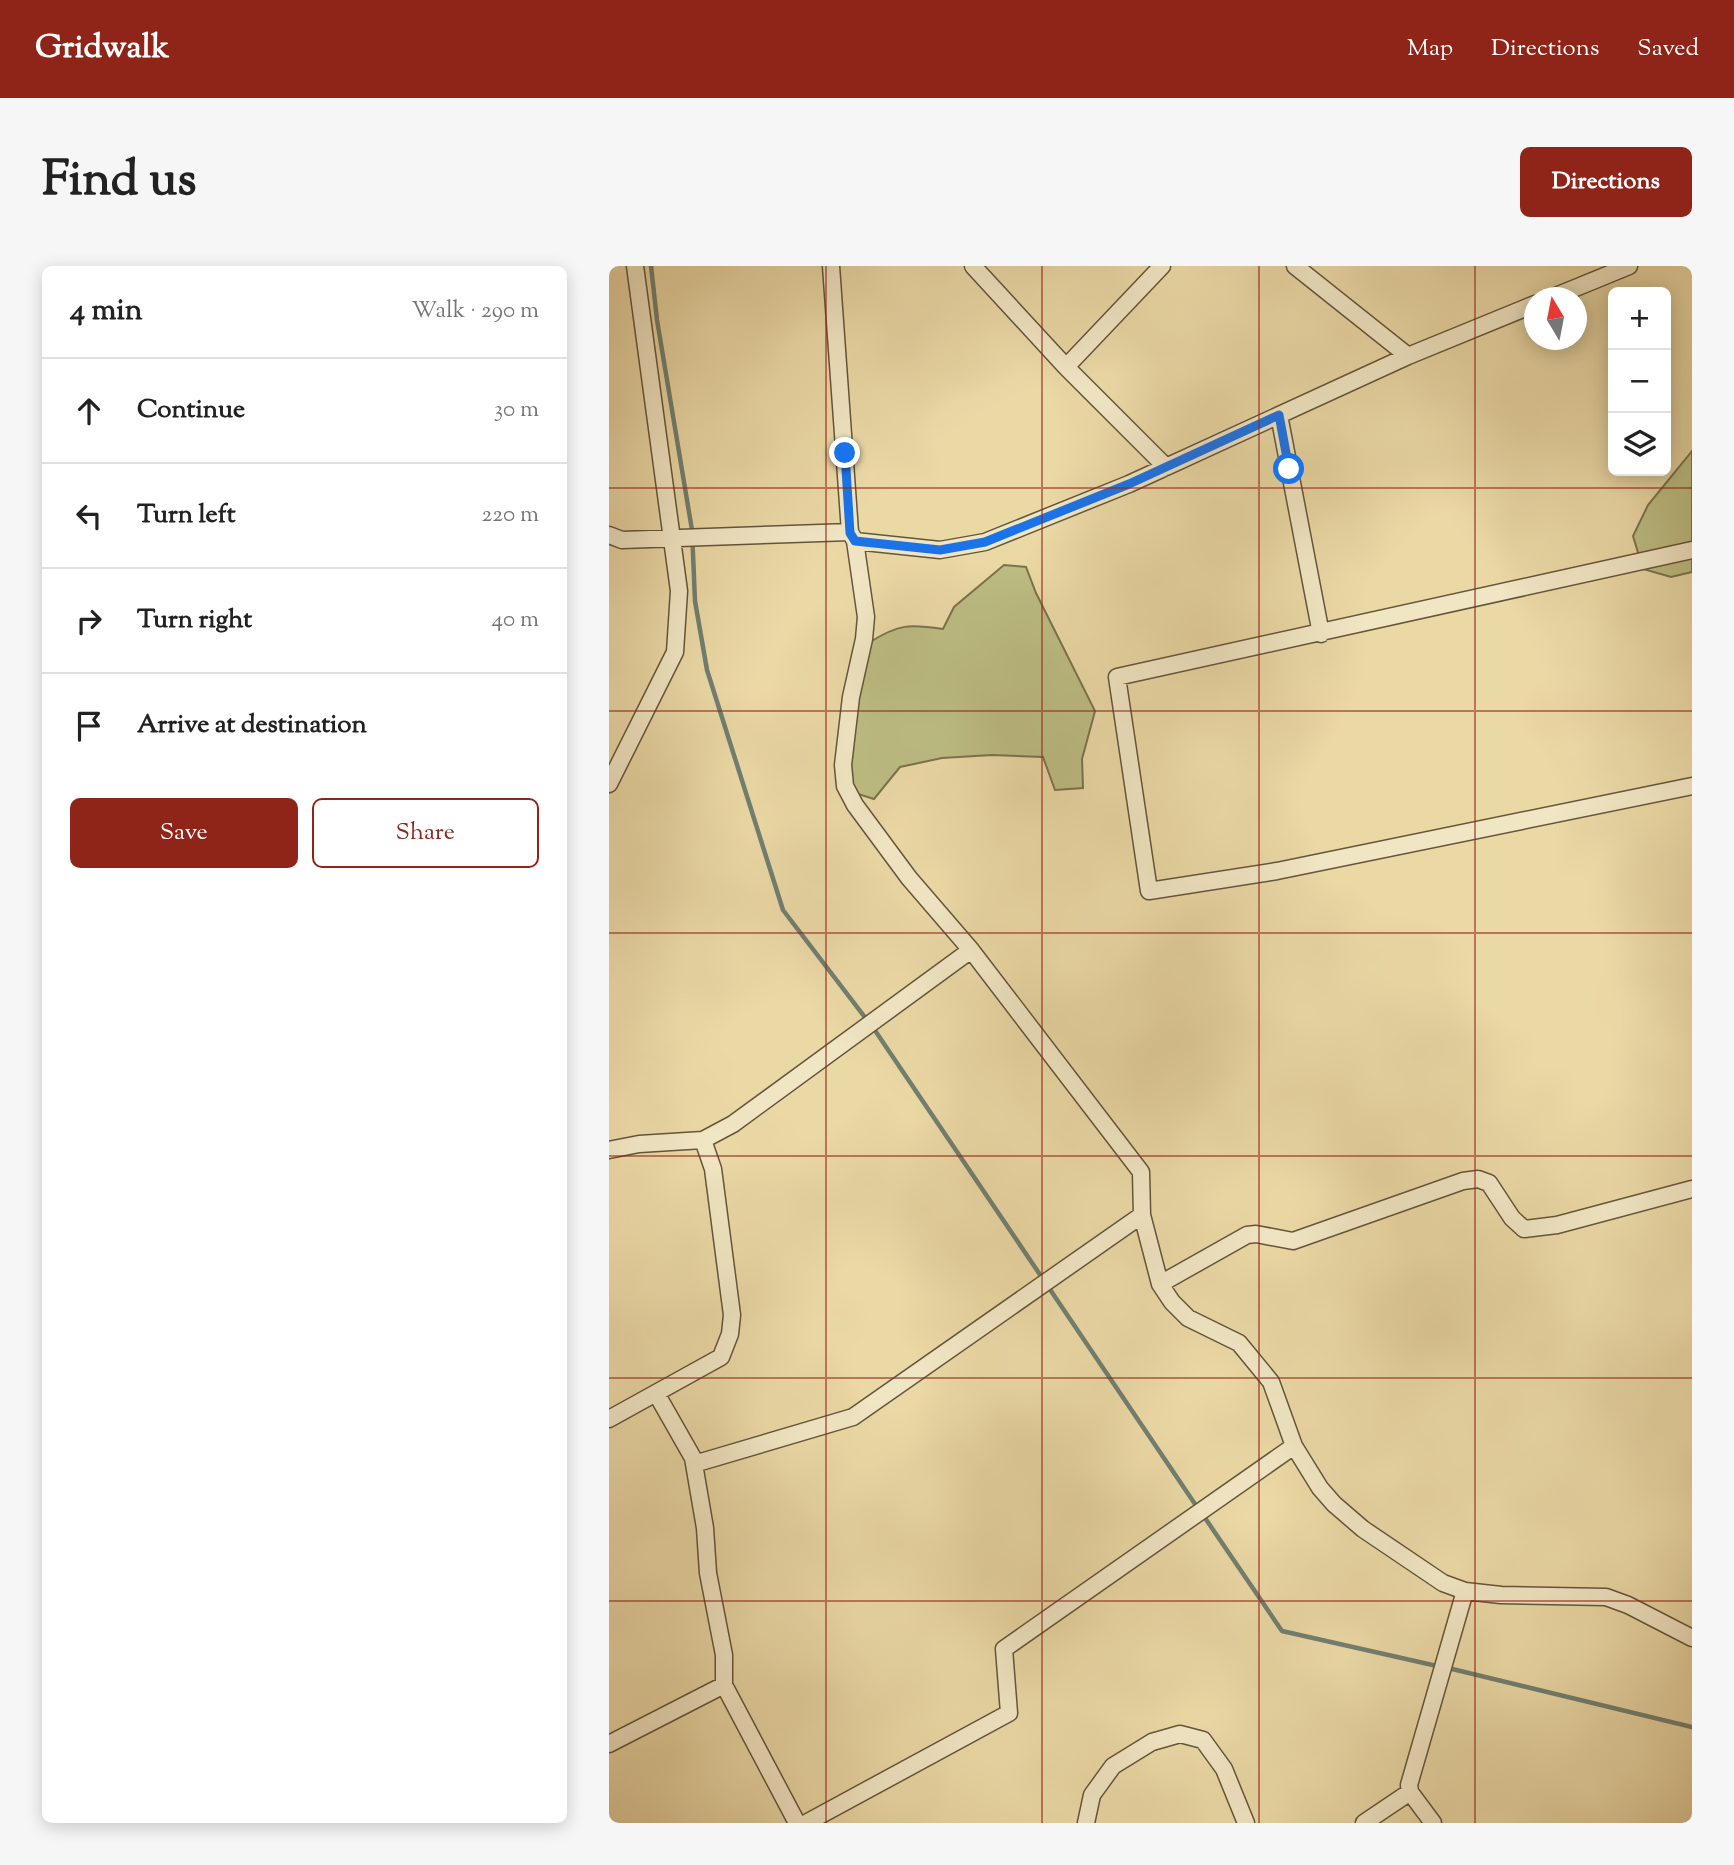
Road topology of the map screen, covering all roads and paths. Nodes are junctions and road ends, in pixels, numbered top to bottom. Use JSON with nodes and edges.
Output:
{"nodes":[{"id":1,"x":635,"y":266,"type":"edge"},
{"id":2,"x":831,"y":266,"type":"edge"},
{"id":3,"x":973,"y":266,"type":"edge"},
{"id":4,"x":1162,"y":266,"type":"edge"},
{"id":5,"x":1295,"y":266,"type":"edge"},
{"id":6,"x":1629,"y":266,"type":"edge"},
{"id":7,"x":1578,"y":287,"type":"edge"},
{"id":8,"x":1524,"y":309,"type":"edge"},
{"id":9,"x":1408,"y":356,"type":"junction"},
{"id":10,"x":1066,"y":367,"type":"junction"},
{"id":11,"x":1279,"y":415,"type":"junction"},
{"id":12,"x":1166,"y":467,"type":"junction"},
{"id":13,"x":609,"y":536,"type":"edge"},
{"id":14,"x":853,"y":537,"type":"junction"},
{"id":15,"x":677,"y":538,"type":"junction"},
{"id":16,"x":1692,"y":550,"type":"edge"},
{"id":17,"x":1321,"y":634,"type":"junction"},
{"id":18,"x":609,"y":784,"type":"edge"},
{"id":19,"x":1692,"y":786,"type":"edge"},
{"id":20,"x":971,"y":950,"type":"junction"},
{"id":21,"x":703,"y":1140,"type":"junction"},
{"id":22,"x":609,"y":1150,"type":"edge"},
{"id":23,"x":1692,"y":1189,"type":"edge"},
{"id":24,"x":1142,"y":1215,"type":"junction"},
{"id":25,"x":1160,"y":1284,"type":"junction"},
{"id":26,"x":656,"y":1393,"type":"junction"},
{"id":27,"x":609,"y":1419,"type":"edge"},
{"id":28,"x":1294,"y":1446,"type":"junction"},
{"id":29,"x":694,"y":1465,"type":"junction"},
{"id":30,"x":1465,"y":1591,"type":"junction"},
{"id":31,"x":1692,"y":1638,"type":"edge"},
{"id":32,"x":724,"y":1685,"type":"junction"},
{"id":33,"x":609,"y":1744,"type":"edge"},
{"id":34,"x":1410,"y":1792,"type":"junction"},
{"id":35,"x":797,"y":1823,"type":"edge"},
{"id":36,"x":806,"y":1823,"type":"edge"},
{"id":37,"x":1086,"y":1823,"type":"edge"},
{"id":38,"x":1246,"y":1823,"type":"edge"},
{"id":39,"x":1364,"y":1823,"type":"edge"},
{"id":40,"x":1433,"y":1823,"type":"edge"}],
"edges":[{"from":1,"to":15,"type":"street"},
{"from":2,"to":14,"type":"street"},
{"from":3,"to":10,"type":"street"},
{"from":4,"to":10,"type":"street"},
{"from":5,"to":9,"type":"street"},
{"from":6,"to":7,"type":"street"},
{"from":8,"to":9,"type":"street"},
{"from":9,"to":11,"type":"street"},
{"from":10,"to":12,"type":"street"},
{"from":11,"to":12,"type":"street"},
{"from":11,"to":17,"type":"street"},
{"from":12,"to":14,"type":"street"},
{"from":13,"to":15,"type":"street"},
{"from":14,"to":15,"type":"street"},
{"from":14,"to":20,"type":"street"},
{"from":15,"to":18,"type":"street"},
{"from":16,"to":17,"type":"street"},
{"from":17,"to":19,"type":"street"},
{"from":20,"to":21,"type":"street"},
{"from":20,"to":24,"type":"street"},
{"from":21,"to":22,"type":"street"},
{"from":21,"to":26,"type":"street"},
{"from":23,"to":25,"type":"street"},
{"from":24,"to":25,"type":"street"},
{"from":24,"to":29,"type":"street"},
{"from":25,"to":28,"type":"street"},
{"from":26,"to":27,"type":"street"},
{"from":26,"to":29,"type":"street"},
{"from":28,"to":30,"type":"street"},
{"from":28,"to":36,"type":"street"},
{"from":29,"to":32,"type":"street"},
{"from":30,"to":31,"type":"street"},
{"from":30,"to":34,"type":"street"},
{"from":32,"to":33,"type":"street"},
{"from":32,"to":35,"type":"street"},
{"from":34,"to":39,"type":"street"},
{"from":34,"to":40,"type":"street"},
{"from":37,"to":38,"type":"street"}]}
